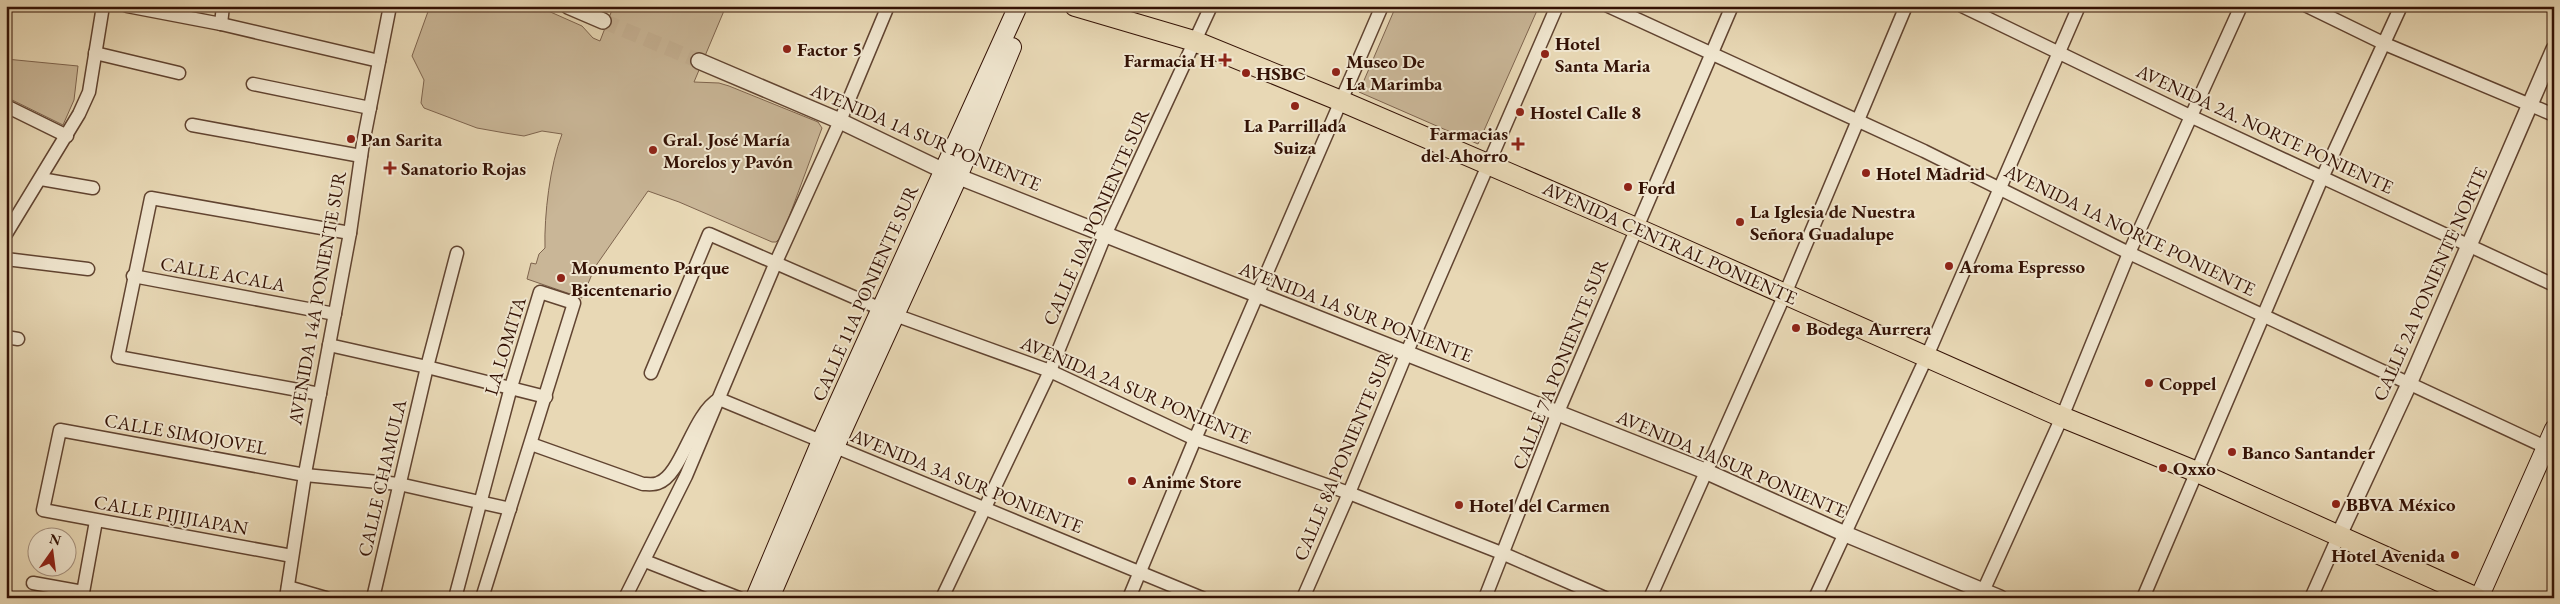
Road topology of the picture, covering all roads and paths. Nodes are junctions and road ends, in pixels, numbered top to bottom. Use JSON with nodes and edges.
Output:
{"nodes":[{"id":1,"x":103,"y":6,"type":"edge"},
{"id":2,"x":127,"y":6,"type":"edge"},
{"id":3,"x":223,"y":6,"type":"edge"},
{"id":4,"x":390,"y":6,"type":"edge"},
{"id":5,"x":568,"y":6,"type":"edge"},
{"id":6,"x":888,"y":6,"type":"edge"},
{"id":7,"x":1018,"y":6,"type":"edge"},
{"id":8,"x":1028,"y":6,"type":"edge"},
{"id":9,"x":1075,"y":6,"type":"edge"},
{"id":10,"x":1210,"y":6,"type":"edge"},
{"id":11,"x":1382,"y":6,"type":"edge"},
{"id":12,"x":1557,"y":6,"type":"edge"},
{"id":13,"x":1608,"y":6,"type":"edge"},
{"id":14,"x":1732,"y":6,"type":"edge"},
{"id":15,"x":1906,"y":6,"type":"edge"},
{"id":16,"x":1962,"y":6,"type":"edge"},
{"id":17,"x":2079,"y":6,"type":"edge"},
{"id":18,"x":2241,"y":6,"type":"edge"},
{"id":19,"x":2307,"y":6,"type":"edge"},
{"id":20,"x":2401,"y":6,"type":"edge"},
{"id":21,"x":604,"y":21,"type":"tunnel mouth"},
{"id":22,"x":221,"y":24,"type":"junction"},
{"id":23,"x":1194,"y":41,"type":"junction"},
{"id":24,"x":2385,"y":44,"type":"junction"},
{"id":25,"x":2554,"y":49,"type":"edge"},
{"id":26,"x":94,"y":53,"type":"junction"},
{"id":27,"x":2059,"y":53,"type":"junction"},
{"id":28,"x":1711,"y":54,"type":"junction"},
{"id":29,"x":379,"y":61,"type":"junction"},
{"id":30,"x":699,"y":61,"type":"tunnel mouth"},
{"id":31,"x":179,"y":73,"type":"dead end"},
{"id":32,"x":253,"y":84,"type":"dead end"},
{"id":33,"x":989,"y":84,"type":"junction"},
{"id":34,"x":1341,"y":101,"type":"junction"},
{"id":35,"x":2530,"y":103,"type":"junction"},
{"id":36,"x":6,"y":106,"type":"edge"},
{"id":37,"x":370,"y":108,"type":"junction"},
{"id":38,"x":2554,"y":115,"type":"edge"},
{"id":39,"x":2190,"y":116,"type":"junction"},
{"id":40,"x":1858,"y":120,"type":"junction"},
{"id":41,"x":840,"y":121,"type":"junction"},
{"id":42,"x":192,"y":125,"type":"dead end"},
{"id":43,"x":67,"y":136,"type":"junction"},
{"id":44,"x":361,"y":156,"type":"junction"},
{"id":45,"x":1488,"y":164,"type":"junction"},
{"id":46,"x":951,"y":174,"type":"junction"},
{"id":47,"x":41,"y":178,"type":"junction"},
{"id":48,"x":2322,"y":178,"type":"junction"},
{"id":49,"x":93,"y":188,"type":"dead end"},
{"id":50,"x":1999,"y":188,"type":"junction"},
{"id":51,"x":1636,"y":228,"type":"junction"},
{"id":52,"x":350,"y":233,"type":"junction"},
{"id":53,"x":1106,"y":233,"type":"junction"},
{"id":54,"x":6,"y":234,"type":"edge"},
{"id":55,"x":2470,"y":245,"type":"junction"},
{"id":56,"x":457,"y":253,"type":"dead end"},
{"id":57,"x":2129,"y":253,"type":"junction"},
{"id":58,"x":6,"y":259,"type":"edge"},
{"id":59,"x":776,"y":262,"type":"junction"},
{"id":60,"x":88,"y":269,"type":"dead end"},
{"id":61,"x":133,"y":276,"type":"junction"},
{"id":62,"x":2554,"y":285,"type":"edge"},
{"id":63,"x":1785,"y":294,"type":"junction"},
{"id":64,"x":1258,"y":296,"type":"junction"},
{"id":65,"x":888,"y":312,"type":"junction"},
{"id":66,"x":336,"y":314,"type":"junction"},
{"id":67,"x":2262,"y":315,"type":"junction"},
{"id":68,"x":329,"y":345,"type":"junction"},
{"id":69,"x":1406,"y":352,"type":"junction"},
{"id":70,"x":1927,"y":356,"type":"junction"},
{"id":71,"x":427,"y":367,"type":"junction"},
{"id":72,"x":1050,"y":371,"type":"junction"},
{"id":73,"x":651,"y":373,"type":"dead end"},
{"id":74,"x":2409,"y":384,"type":"junction"},
{"id":75,"x":511,"y":387,"type":"junction"},
{"id":76,"x":320,"y":394,"type":"junction"},
{"id":77,"x":546,"y":397,"type":"junction"},
{"id":78,"x":718,"y":400,"type":"junction"},
{"id":79,"x":1558,"y":412,"type":"junction"},
{"id":80,"x":2062,"y":417,"type":"junction"},
{"id":81,"x":2554,"y":429,"type":"edge"},
{"id":82,"x":1195,"y":439,"type":"junction"},
{"id":83,"x":531,"y":444,"type":"junction"},
{"id":84,"x":828,"y":444,"type":"junction"},
{"id":85,"x":2550,"y":449,"type":"edge"},
{"id":86,"x":1705,"y":471,"type":"junction"},
{"id":87,"x":2197,"y":472,"type":"junction"},
{"id":88,"x":305,"y":475,"type":"junction"},
{"id":89,"x":399,"y":484,"type":"junction"},
{"id":90,"x":1350,"y":493,"type":"junction"},
{"id":91,"x":480,"y":501,"type":"junction"},
{"id":92,"x":983,"y":508,"type":"junction"},
{"id":93,"x":510,"y":509,"type":"junction"},
{"id":94,"x":43,"y":510,"type":"joint"},
{"id":95,"x":96,"y":521,"type":"junction"},
{"id":96,"x":1844,"y":533,"type":"junction"},
{"id":97,"x":2339,"y":534,"type":"junction"},
{"id":98,"x":1504,"y":554,"type":"junction"},
{"id":99,"x":292,"y":556,"type":"junction"},
{"id":100,"x":645,"y":561,"type":"junction"},
{"id":101,"x":1140,"y":572,"type":"junction"},
{"id":102,"x":33,"y":583,"type":"dead end"},
{"id":103,"x":287,"y":592,"type":"edge"},
{"id":104,"x":1982,"y":594,"type":"edge"},
{"id":105,"x":83,"y":595,"type":"edge"},
{"id":106,"x":326,"y":598,"type":"edge"},
{"id":107,"x":374,"y":598,"type":"edge"},
{"id":108,"x":455,"y":598,"type":"edge"},
{"id":109,"x":482,"y":598,"type":"edge"},
{"id":110,"x":625,"y":598,"type":"edge"},
{"id":111,"x":739,"y":598,"type":"edge"},
{"id":112,"x":755,"y":598,"type":"edge"},
{"id":113,"x":770,"y":598,"type":"edge"},
{"id":114,"x":942,"y":598,"type":"edge"},
{"id":115,"x":1130,"y":598,"type":"edge"},
{"id":116,"x":1202,"y":598,"type":"edge"},
{"id":117,"x":1303,"y":598,"type":"edge"},
{"id":118,"x":1485,"y":598,"type":"edge"},
{"id":119,"x":1605,"y":598,"type":"edge"},
{"id":120,"x":1650,"y":598,"type":"edge"},
{"id":121,"x":1815,"y":598,"type":"edge"},
{"id":122,"x":2000,"y":598,"type":"edge"},
{"id":123,"x":2143,"y":598,"type":"edge"},
{"id":124,"x":2311,"y":598,"type":"edge"},
{"id":125,"x":2478,"y":598,"type":"edge"}],
"edges":[{"from":1,"to":26,"type":"street"},
{"from":2,"to":22,"type":"street"},
{"from":3,"to":22,"type":"street"},
{"from":4,"to":29,"type":"street","name":"AVENIDA 14A PONIENTE SUR"},
{"from":5,"to":21,"type":"street"},
{"from":6,"to":41,"type":"street"},
{"from":7,"to":33,"type":"main road","name":"CALLE 11A PONIENTE SUR"},
{"from":8,"to":33,"type":"main road","name":"CALLE 11A PONIENTE SUR"},
{"from":9,"to":23,"type":"main road","name":"AVENIDA CENTRAL PONIENTE"},
{"from":10,"to":23,"type":"street","name":"CALLE 10A PONIENTE SUR"},
{"from":11,"to":34,"type":"street"},
{"from":12,"to":45,"type":"street","name":"CALLE 8A PONIENTE SUR"},
{"from":13,"to":28,"type":"street","name":"AVENIDA 1A NORTE PONIENTE"},
{"from":14,"to":28,"type":"street","name":"CALLE 7A PONIENTE SUR"},
{"from":15,"to":40,"type":"street"},
{"from":16,"to":27,"type":"street","name":"AVENIDA 2A. NORTE PONIENTE"},
{"from":17,"to":27,"type":"street"},
{"from":18,"to":39,"type":"street"},
{"from":19,"to":24,"type":"street"},
{"from":20,"to":24,"type":"street"},
{"from":22,"to":29,"type":"street"},
{"from":23,"to":34,"type":"main road","name":"AVENIDA CENTRAL PONIENTE"},
{"from":23,"to":53,"type":"street","name":"CALLE 10A PONIENTE SUR"},
{"from":24,"to":35,"type":"street"},
{"from":24,"to":48,"type":"street"},
{"from":25,"to":35,"type":"street","name":"CALLE 2A PONIENTE NORTE"},
{"from":26,"to":31,"type":"street"},
{"from":26,"to":43,"type":"street"},
{"from":27,"to":39,"type":"street","name":"AVENIDA 2A. NORTE PONIENTE"},
{"from":27,"to":50,"type":"street"},
{"from":28,"to":40,"type":"street","name":"AVENIDA 1A NORTE PONIENTE"},
{"from":28,"to":51,"type":"street","name":"CALLE 7A PONIENTE SUR"},
{"from":29,"to":37,"type":"street","name":"AVENIDA 14A PONIENTE SUR"},
{"from":30,"to":41,"type":"street","name":"AVENIDA 1A SUR PONIENTE"},
{"from":32,"to":37,"type":"street"},
{"from":33,"to":46,"type":"main road","name":"CALLE 11A PONIENTE SUR"},
{"from":34,"to":45,"type":"main road","name":"AVENIDA CENTRAL PONIENTE"},
{"from":34,"to":64,"type":"street"},
{"from":35,"to":38,"type":"street"},
{"from":35,"to":55,"type":"street","name":"CALLE 2A PONIENTE NORTE"},
{"from":36,"to":43,"type":"street"},
{"from":37,"to":44,"type":"street","name":"AVENIDA 14A PONIENTE SUR"},
{"from":39,"to":48,"type":"street","name":"AVENIDA 2A. NORTE PONIENTE"},
{"from":39,"to":57,"type":"street"},
{"from":40,"to":50,"type":"street","name":"AVENIDA 1A NORTE PONIENTE"},
{"from":40,"to":63,"type":"street"},
{"from":41,"to":46,"type":"street","name":"AVENIDA 1A SUR PONIENTE"},
{"from":41,"to":59,"type":"street"},
{"from":42,"to":44,"type":"street"},
{"from":43,"to":47,"type":"street"},
{"from":44,"to":52,"type":"street","name":"AVENIDA 14A PONIENTE SUR"},
{"from":45,"to":51,"type":"main road","name":"AVENIDA CENTRAL PONIENTE"},
{"from":45,"to":69,"type":"street","name":"CALLE 8A PONIENTE SUR"},
{"from":46,"to":53,"type":"street","name":"AVENIDA 1A SUR PONIENTE"},
{"from":46,"to":65,"type":"main road","name":"CALLE 11A PONIENTE SUR"},
{"from":47,"to":49,"type":"street"},
{"from":47,"to":54,"type":"street"},
{"from":48,"to":55,"type":"street","name":"AVENIDA 2A. NORTE PONIENTE"},
{"from":48,"to":67,"type":"street"},
{"from":50,"to":57,"type":"street","name":"AVENIDA 1A NORTE PONIENTE"},
{"from":50,"to":70,"type":"street"},
{"from":51,"to":63,"type":"main road","name":"AVENIDA CENTRAL PONIENTE"},
{"from":51,"to":79,"type":"street","name":"CALLE 7A PONIENTE SUR"},
{"from":52,"to":61,"type":"street"},
{"from":52,"to":66,"type":"street","name":"AVENIDA 14A PONIENTE SUR"},
{"from":53,"to":64,"type":"street","name":"AVENIDA 1A SUR PONIENTE"},
{"from":53,"to":72,"type":"street","name":"CALLE 10A PONIENTE SUR"},
{"from":55,"to":62,"type":"street","name":"AVENIDA 2A. NORTE PONIENTE"},
{"from":55,"to":74,"type":"street","name":"CALLE 2A PONIENTE NORTE"},
{"from":56,"to":71,"type":"street","name":"CALLE CHAMULA"},
{"from":57,"to":67,"type":"street","name":"AVENIDA 1A NORTE PONIENTE"},
{"from":57,"to":80,"type":"street"},
{"from":58,"to":60,"type":"street"},
{"from":59,"to":65,"type":"street","name":"AVENIDA 2A SUR PONIENTE"},
{"from":59,"to":73,"type":"street","name":"AVENIDA 2A SUR PONIENTE"},
{"from":59,"to":78,"type":"street"},
{"from":61,"to":66,"type":"street","name":"CALLE ACALA"},
{"from":61,"to":76,"type":"street"},
{"from":63,"to":70,"type":"main road","name":"AVENIDA CENTRAL PONIENTE"},
{"from":63,"to":86,"type":"street"},
{"from":64,"to":69,"type":"street","name":"AVENIDA 1A SUR PONIENTE"},
{"from":64,"to":82,"type":"street"},
{"from":65,"to":72,"type":"street","name":"AVENIDA 2A SUR PONIENTE"},
{"from":65,"to":84,"type":"main road","name":"CALLE 11A PONIENTE SUR"},
{"from":66,"to":68,"type":"street","name":"AVENIDA 14A PONIENTE SUR"},
{"from":67,"to":74,"type":"street","name":"AVENIDA 1A NORTE PONIENTE"},
{"from":67,"to":87,"type":"street"},
{"from":68,"to":71,"type":"street"},
{"from":68,"to":76,"type":"street","name":"AVENIDA 14A PONIENTE SUR"},
{"from":69,"to":79,"type":"street","name":"AVENIDA 1A SUR PONIENTE"},
{"from":69,"to":90,"type":"street","name":"CALLE 8A PONIENTE SUR"},
{"from":70,"to":80,"type":"main road","name":"AVENIDA CENTRAL PONIENTE"},
{"from":70,"to":96,"type":"street"},
{"from":71,"to":75,"type":"street"},
{"from":71,"to":89,"type":"street","name":"CALLE CHAMULA"},
{"from":72,"to":82,"type":"street","name":"AVENIDA 2A SUR PONIENTE"},
{"from":72,"to":92,"type":"street","name":"CALLE 10A PONIENTE SUR"},
{"from":74,"to":85,"type":"street","name":"AVENIDA 1A NORTE PONIENTE"},
{"from":74,"to":97,"type":"street","name":"CALLE 2A PONIENTE NORTE"},
{"from":75,"to":77,"type":"street"},
{"from":75,"to":77,"type":"street","name":"LA LOMITA"},
{"from":75,"to":91,"type":"street","name":"LA LOMITA"},
{"from":76,"to":88,"type":"street","name":"AVENIDA 14A PONIENTE SUR"},
{"from":77,"to":83,"type":"street","name":"LA LOMITA"},
{"from":78,"to":83,"type":"street"},
{"from":78,"to":84,"type":"street","name":"AVENIDA 3A SUR PONIENTE"},
{"from":78,"to":100,"type":"street"},
{"from":79,"to":86,"type":"street","name":"AVENIDA 1A SUR PONIENTE"},
{"from":79,"to":98,"type":"street","name":"CALLE 7A PONIENTE SUR"},
{"from":80,"to":87,"type":"main road","name":"AVENIDA CENTRAL PONIENTE"},
{"from":80,"to":104,"type":"street"},
{"from":81,"to":85,"type":"main road"},
{"from":82,"to":90,"type":"street","name":"AVENIDA 2A SUR PONIENTE"},
{"from":82,"to":101,"type":"street"},
{"from":83,"to":93,"type":"street","name":"LA LOMITA"},
{"from":84,"to":92,"type":"street","name":"AVENIDA 3A SUR PONIENTE"},
{"from":84,"to":112,"type":"main road","name":"CALLE 11A PONIENTE SUR"},
{"from":84,"to":113,"type":"main road","name":"CALLE 11A PONIENTE SUR"},
{"from":85,"to":125,"type":"main road"},
{"from":86,"to":96,"type":"street","name":"AVENIDA 1A SUR PONIENTE"},
{"from":86,"to":120,"type":"street"},
{"from":87,"to":97,"type":"main road","name":"AVENIDA CENTRAL PONIENTE"},
{"from":87,"to":123,"type":"street"},
{"from":88,"to":89,"type":"street","name":"CALLE SIMOJOVEL"},
{"from":88,"to":94,"type":"street","name":"CALLE SIMOJOVEL"},
{"from":88,"to":99,"type":"street","name":"AVENIDA 14A PONIENTE SUR"},
{"from":89,"to":91,"type":"street","name":"CALLE SIMOJOVEL"},
{"from":89,"to":107,"type":"street","name":"CALLE CHAMULA"},
{"from":90,"to":98,"type":"street","name":"AVENIDA 2A SUR PONIENTE"},
{"from":90,"to":117,"type":"street","name":"CALLE 8A PONIENTE SUR"},
{"from":91,"to":93,"type":"street","name":"CALLE SIMOJOVEL"},
{"from":91,"to":108,"type":"street","name":"LA LOMITA"},
{"from":92,"to":101,"type":"street","name":"AVENIDA 3A SUR PONIENTE"},
{"from":92,"to":114,"type":"street","name":"CALLE 10A PONIENTE SUR"},
{"from":93,"to":109,"type":"street","name":"LA LOMITA"},
{"from":94,"to":95,"type":"street","name":"CALLE PIJIJIAPAN"},
{"from":95,"to":99,"type":"street","name":"CALLE PIJIJIAPAN"},
{"from":95,"to":105,"type":"street"},
{"from":96,"to":104,"type":"street","name":"AVENIDA 1A SUR PONIENTE"},
{"from":96,"to":121,"type":"street"},
{"from":97,"to":124,"type":"street"},
{"from":97,"to":125,"type":"main road","name":"AVENIDA CENTRAL PONIENTE"},
{"from":98,"to":118,"type":"street","name":"CALLE 7A PONIENTE SUR"},
{"from":98,"to":119,"type":"street","name":"AVENIDA 2A SUR PONIENTE"},
{"from":99,"to":103,"type":"street","name":"AVENIDA 14A PONIENTE SUR"},
{"from":100,"to":110,"type":"street"},
{"from":100,"to":111,"type":"street"},
{"from":101,"to":115,"type":"street"},
{"from":101,"to":116,"type":"street","name":"AVENIDA 3A SUR PONIENTE"},
{"from":102,"to":105,"type":"street"},
{"from":103,"to":106,"type":"street"},
{"from":104,"to":122,"type":"street","name":"AVENIDA 1A SUR PONIENTE"}]}
